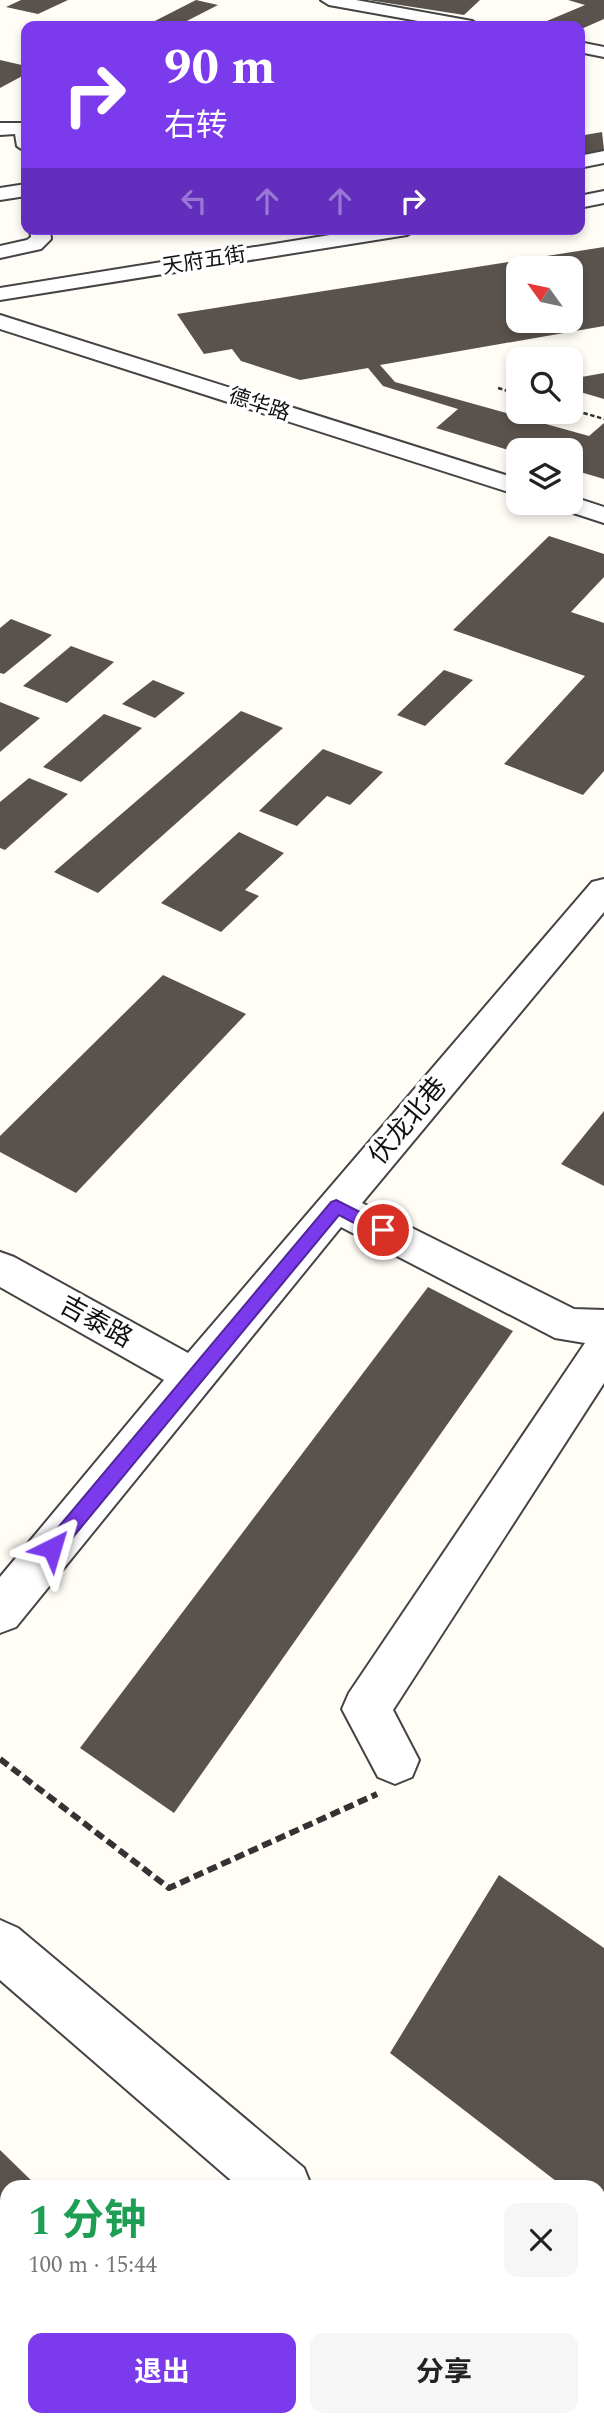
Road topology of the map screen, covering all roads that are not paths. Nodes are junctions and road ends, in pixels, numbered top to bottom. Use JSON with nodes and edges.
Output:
{"nodes":[{"id":1,"x":329,"y":0,"type":"edge"},
{"id":2,"x":444,"y":21,"type":"edge"},
{"id":3,"x":585,"y":48,"type":"edge"},
{"id":4,"x":604,"y":52,"type":"edge"},
{"id":5,"x":21,"y":128,"type":"edge"},
{"id":6,"x":0,"y":129,"type":"edge"},
{"id":7,"x":604,"y":157,"type":"edge"},
{"id":8,"x":585,"y":161,"type":"edge"},
{"id":9,"x":604,"y":190,"type":"edge"},
{"id":10,"x":21,"y":191,"type":"edge"},
{"id":11,"x":0,"y":194,"type":"edge"},
{"id":12,"x":585,"y":194,"type":"edge"},
{"id":13,"x":604,"y":197,"type":"edge"},
{"id":14,"x":585,"y":201,"type":"edge"},
{"id":15,"x":41,"y":235,"type":"edge"},
{"id":16,"x":309,"y":235,"type":"edge"},
{"id":17,"x":369,"y":235,"type":"edge"},
{"id":18,"x":0,"y":252,"type":"edge"},
{"id":19,"x":0,"y":281,"type":"edge"},
{"id":20,"x":0,"y":294,"type":"edge"},
{"id":21,"x":0,"y":322,"type":"edge"},
{"id":22,"x":506,"y":483,"type":"edge"},
{"id":23,"x":583,"y":508,"type":"edge"},
{"id":24,"x":604,"y":515,"type":"edge"},
{"id":25,"x":604,"y":890,"type":"edge"},
{"id":26,"x":336,"y":1207,"type":"junction"},
{"id":27,"x":0,"y":1268,"type":"edge"},
{"id":28,"x":593,"y":1341,"type":"edge"},
{"id":29,"x":193,"y":1376,"type":"junction"},
{"id":30,"x":0,"y":1612,"type":"edge"},
{"id":31,"x":395,"y":1760,"type":"road end"},
{"id":32,"x":0,"y":1946,"type":"edge"},
{"id":33,"x":275,"y":2180,"type":"edge"}],
"edges":[{"from":1,"to":2,"type":"street"},
{"from":3,"to":4,"type":"street"},
{"from":5,"to":6,"type":"street"},
{"from":7,"to":8,"type":"street"},
{"from":9,"to":12,"type":"street"},
{"from":10,"to":11,"type":"street"},
{"from":13,"to":14,"type":"street"},
{"from":15,"to":18,"type":"street"},
{"from":16,"to":19,"type":"street","name":"天府五街"},
{"from":17,"to":20,"type":"street","name":"天府五街"},
{"from":21,"to":22,"type":"street","name":"德华路"},
{"from":23,"to":24,"type":"street"},
{"from":25,"to":26,"type":"street","name":"伏龙北巷"},
{"from":26,"to":28,"type":"street"},
{"from":26,"to":29,"type":"street","name":"伏龙北巷"},
{"from":27,"to":29,"type":"street","name":"吉泰路"},
{"from":28,"to":31,"type":"street"},
{"from":29,"to":30,"type":"street","name":"伏龙北巷"},
{"from":32,"to":33,"type":"street"}]}
